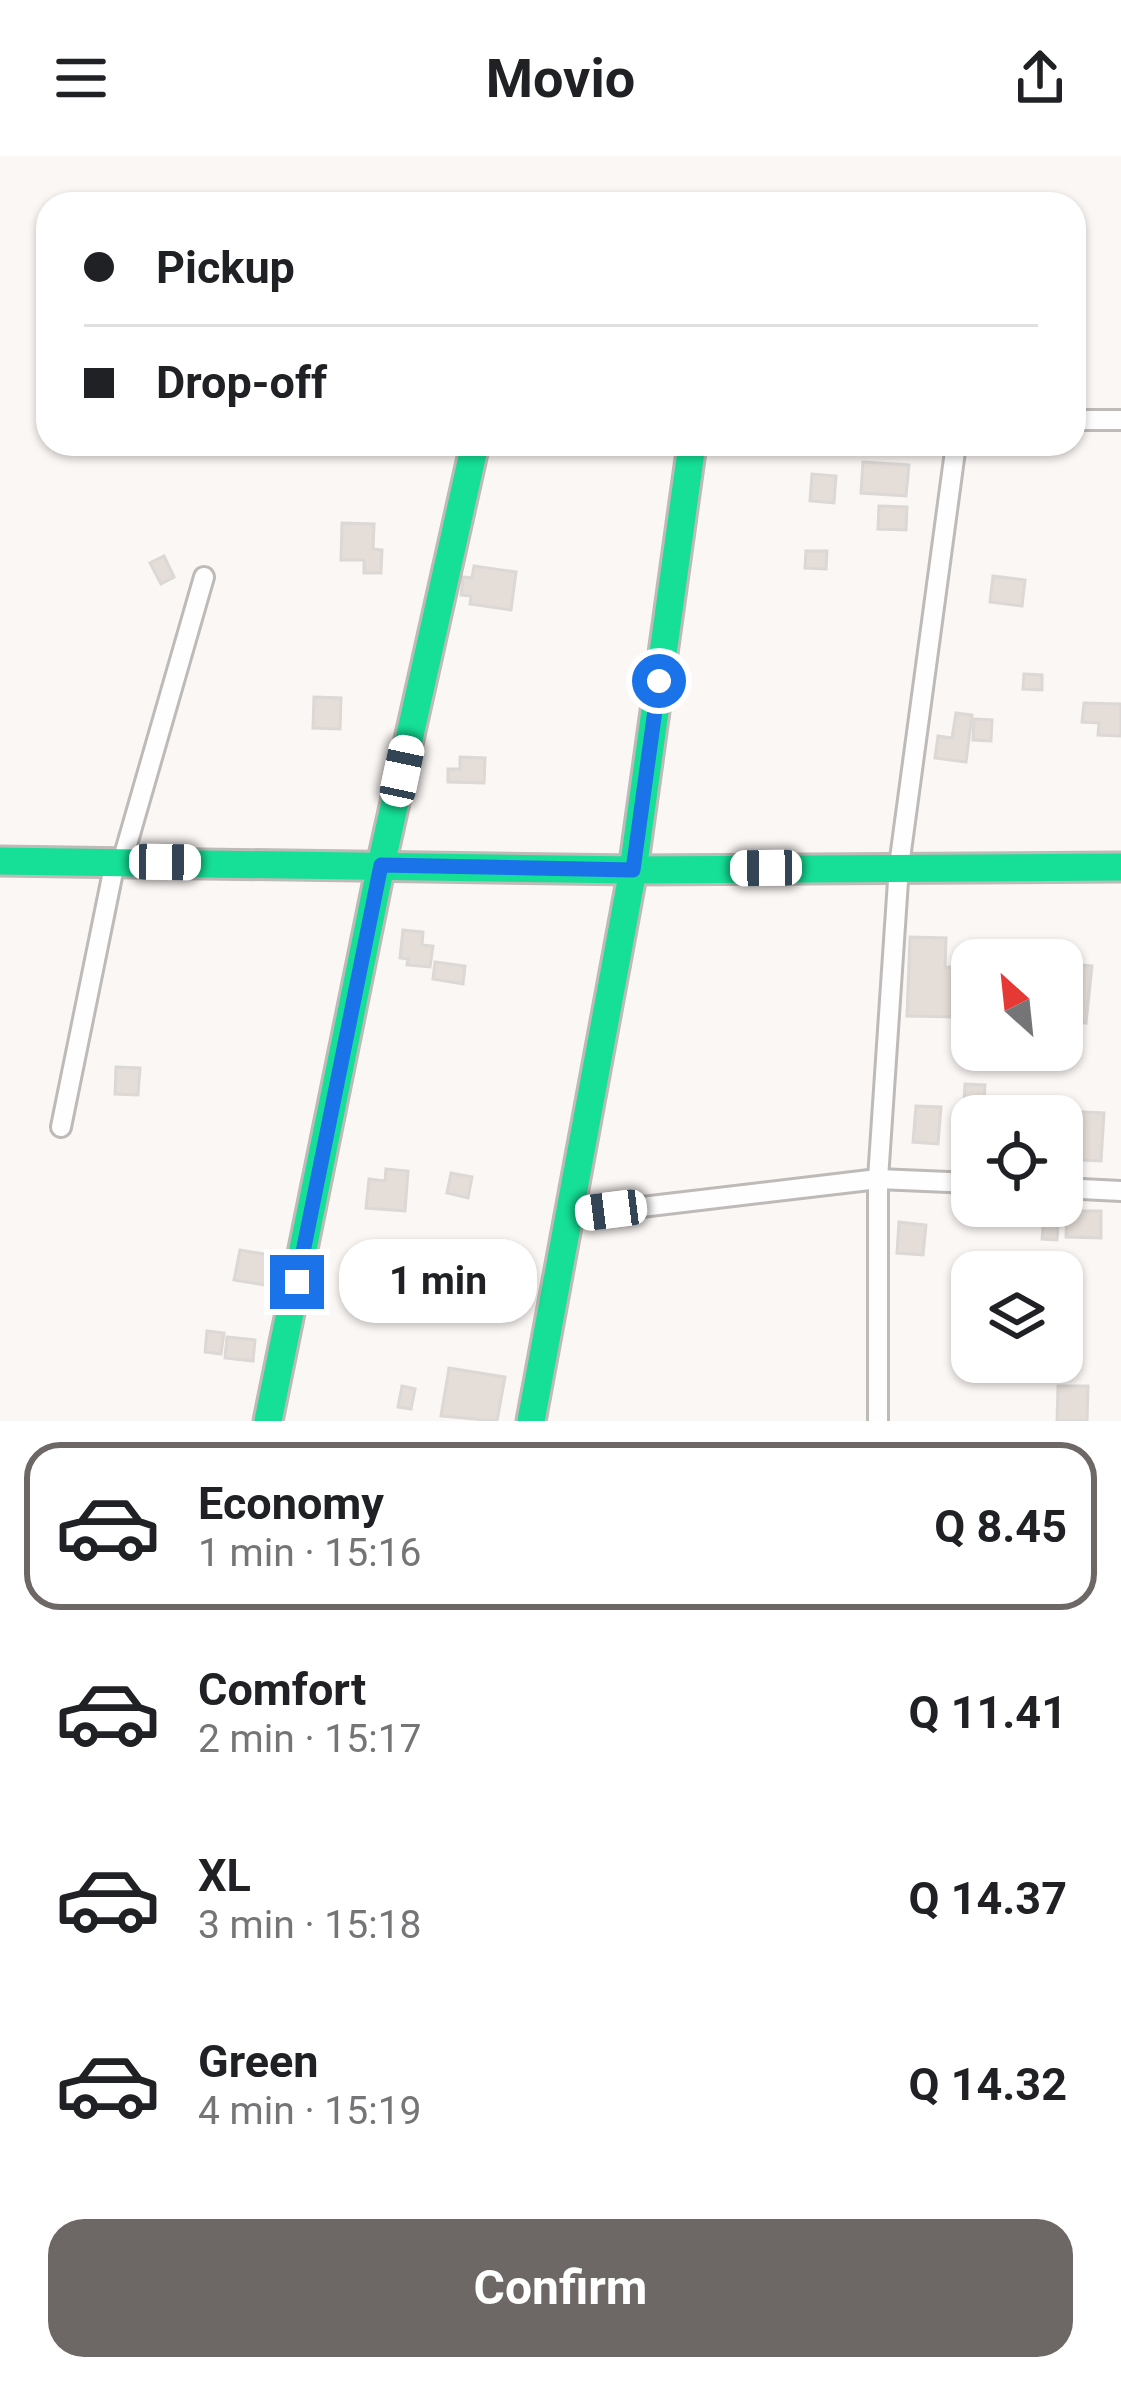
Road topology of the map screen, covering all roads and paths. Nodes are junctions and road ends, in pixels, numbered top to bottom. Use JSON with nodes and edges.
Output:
{"nodes":[{"id":1,"x":1086,"y":420,"type":"edge"},
{"id":2,"x":1121,"y":420,"type":"edge"},
{"id":3,"x":472,"y":456,"type":"edge"},
{"id":4,"x":690,"y":456,"type":"edge"},
{"id":5,"x":954,"y":456,"type":"edge"},
{"id":6,"x":204,"y":577,"type":"dead end"},
{"id":7,"x":0,"y":861,"type":"edge"},
{"id":8,"x":118,"y":862,"type":"junction"},
{"id":9,"x":381,"y":865,"type":"junction"},
{"id":10,"x":899,"y":866,"type":"junction"},
{"id":11,"x":1121,"y":867,"type":"edge"},
{"id":12,"x":633,"y":870,"type":"junction"},
{"id":13,"x":61,"y":1127,"type":"dead end"},
{"id":14,"x":878,"y":1179,"type":"junction"},
{"id":15,"x":951,"y":1183,"type":"edge"},
{"id":16,"x":1083,"y":1189,"type":"edge"},
{"id":17,"x":1121,"y":1191,"type":"edge"},
{"id":18,"x":566,"y":1216,"type":"junction"},
{"id":19,"x":268,"y":1421,"type":"edge"},
{"id":20,"x":531,"y":1421,"type":"edge"},
{"id":21,"x":878,"y":1421,"type":"edge"}],
"edges":[{"from":1,"to":2,"type":"street"},
{"from":3,"to":9,"type":"street"},
{"from":4,"to":12,"type":"street"},
{"from":5,"to":10,"type":"street"},
{"from":6,"to":8,"type":"street"},
{"from":7,"to":8,"type":"street"},
{"from":8,"to":9,"type":"street"},
{"from":8,"to":13,"type":"street"},
{"from":9,"to":12,"type":"street"},
{"from":9,"to":19,"type":"street"},
{"from":10,"to":11,"type":"street"},
{"from":10,"to":12,"type":"street"},
{"from":10,"to":14,"type":"street"},
{"from":12,"to":18,"type":"street"},
{"from":14,"to":15,"type":"street"},
{"from":14,"to":18,"type":"street"},
{"from":14,"to":21,"type":"street"},
{"from":16,"to":17,"type":"street"},
{"from":18,"to":20,"type":"street"}]}
